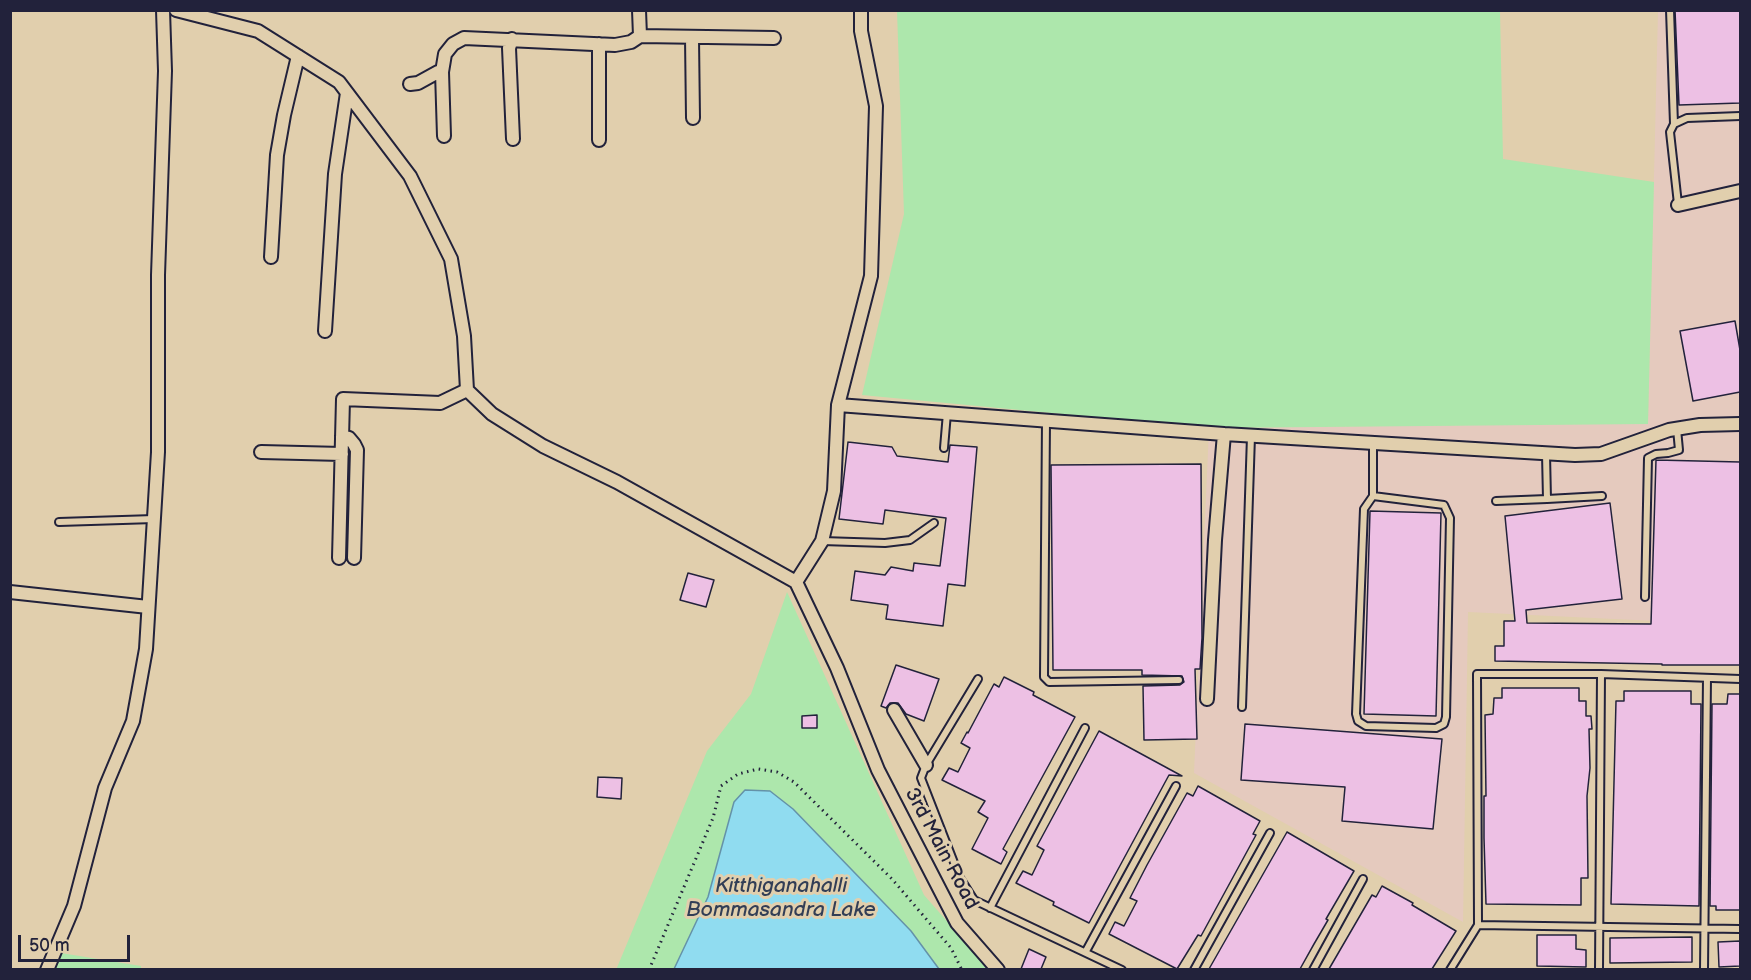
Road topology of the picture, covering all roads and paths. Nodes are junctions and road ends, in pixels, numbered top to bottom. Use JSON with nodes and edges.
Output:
{"nodes":[{"id":1,"x":163,"y":10,"type":"edge"},
{"id":2,"x":176,"y":10,"type":"edge"},
{"id":3,"x":639,"y":10,"type":"edge"},
{"id":4,"x":861,"y":10,"type":"edge"},
{"id":5,"x":1671,"y":10,"type":"edge"},
{"id":6,"x":640,"y":36,"type":"junction"},
{"id":7,"x":692,"y":38,"type":"junction"},
{"id":8,"x":774,"y":38,"type":"dead end"},
{"id":9,"x":512,"y":39,"type":"junction"},
{"id":10,"x":599,"y":44,"type":"junction"},
{"id":11,"x":298,"y":56,"type":"junction"},
{"id":12,"x":442,"y":72,"type":"junction"},
{"id":13,"x":410,"y":84,"type":"dead end"},
{"id":14,"x":347,"y":93,"type":"junction"},
{"id":15,"x":1740,"y":116,"type":"edge"},
{"id":16,"x":693,"y":118,"type":"dead end"},
{"id":17,"x":1674,"y":123,"type":"junction"},
{"id":18,"x":444,"y":136,"type":"dead end"},
{"id":19,"x":513,"y":139,"type":"dead end"},
{"id":20,"x":599,"y":140,"type":"dead end"},
{"id":21,"x":1740,"y":191,"type":"edge"},
{"id":22,"x":1678,"y":205,"type":"joint"},
{"id":23,"x":271,"y":257,"type":"dead end"},
{"id":24,"x":325,"y":331,"type":"dead end"},
{"id":25,"x":467,"y":390,"type":"junction"},
{"id":26,"x":838,"y":405,"type":"junction"},
{"id":27,"x":948,"y":413,"type":"junction"},
{"id":28,"x":1046,"y":419,"type":"junction"},
{"id":29,"x":1740,"y":424,"type":"edge"},
{"id":30,"x":1677,"y":429,"type":"junction"},
{"id":31,"x":1224,"y":434,"type":"junction"},
{"id":32,"x":1251,"y":435,"type":"junction"},
{"id":33,"x":342,"y":436,"type":"junction"},
{"id":34,"x":1373,"y":443,"type":"junction"},
{"id":35,"x":944,"y":448,"type":"dead end"},
{"id":36,"x":261,"y":452,"type":"dead end"},
{"id":37,"x":342,"y":454,"type":"junction"},
{"id":38,"x":1546,"y":454,"type":"junction"},
{"id":39,"x":1373,"y":496,"type":"junction"},
{"id":40,"x":1602,"y":496,"type":"dead end"},
{"id":41,"x":1547,"y":499,"type":"junction"},
{"id":42,"x":1496,"y":501,"type":"dead end"},
{"id":43,"x":154,"y":519,"type":"junction"},
{"id":44,"x":59,"y":522,"type":"dead end"},
{"id":45,"x":934,"y":523,"type":"dead end"},
{"id":46,"x":822,"y":541,"type":"junction"},
{"id":47,"x":339,"y":558,"type":"dead end"},
{"id":48,"x":354,"y":558,"type":"dead end"},
{"id":49,"x":796,"y":582,"type":"junction"},
{"id":50,"x":10,"y":592,"type":"edge"},
{"id":51,"x":1645,"y":597,"type":"dead end"},
{"id":52,"x":148,"y":607,"type":"junction"},
{"id":53,"x":1601,"y":674,"type":"junction"},
{"id":54,"x":1707,"y":678,"type":"junction"},
{"id":55,"x":978,"y":679,"type":"dead end"},
{"id":56,"x":1740,"y":679,"type":"edge"},
{"id":57,"x":1179,"y":680,"type":"dead end"},
{"id":58,"x":1207,"y":699,"type":"dead end"},
{"id":59,"x":1242,"y":707,"type":"dead end"},
{"id":60,"x":894,"y":710,"type":"dead end"},
{"id":61,"x":1085,"y":728,"type":"dead end"},
{"id":62,"x":926,"y":765,"type":"junction"},
{"id":63,"x":1176,"y":786,"type":"dead end"},
{"id":64,"x":1270,"y":833,"type":"dead end"},
{"id":65,"x":1363,"y":879,"type":"dead end"},
{"id":66,"x":990,"y":908,"type":"junction"},
{"id":67,"x":1478,"y":925,"type":"junction"},
{"id":68,"x":1599,"y":926,"type":"junction"},
{"id":69,"x":1704,"y":927,"type":"junction"},
{"id":70,"x":1740,"y":929,"type":"edge"},
{"id":71,"x":1086,"y":951,"type":"junction"},
{"id":72,"x":47,"y":969,"type":"edge"},
{"id":73,"x":649,"y":969,"type":"edge"},
{"id":74,"x":962,"y":969,"type":"edge"},
{"id":75,"x":998,"y":969,"type":"edge"},
{"id":76,"x":1122,"y":969,"type":"edge"},
{"id":77,"x":1194,"y":969,"type":"edge"},
{"id":78,"x":1314,"y":969,"type":"edge"},
{"id":79,"x":1449,"y":969,"type":"edge"},
{"id":80,"x":1599,"y":969,"type":"edge"},
{"id":81,"x":1704,"y":969,"type":"edge"}],
"edges":[{"from":1,"to":43,"type":"street"},
{"from":2,"to":11,"type":"street"},
{"from":3,"to":6,"type":"street"},
{"from":4,"to":26,"type":"street"},
{"from":5,"to":17,"type":"lane"},
{"from":6,"to":7,"type":"street"},
{"from":6,"to":10,"type":"street"},
{"from":7,"to":8,"type":"street"},
{"from":7,"to":16,"type":"street"},
{"from":9,"to":10,"type":"street"},
{"from":9,"to":12,"type":"street"},
{"from":9,"to":19,"type":"street"},
{"from":10,"to":20,"type":"street"},
{"from":11,"to":14,"type":"street"},
{"from":11,"to":23,"type":"street"},
{"from":12,"to":13,"type":"street"},
{"from":12,"to":18,"type":"street"},
{"from":14,"to":24,"type":"street"},
{"from":14,"to":25,"type":"street"},
{"from":15,"to":17,"type":"lane"},
{"from":17,"to":22,"type":"lane"},
{"from":21,"to":22,"type":"street"},
{"from":25,"to":33,"type":"street"},
{"from":25,"to":49,"type":"street"},
{"from":26,"to":27,"type":"street"},
{"from":26,"to":46,"type":"street"},
{"from":27,"to":28,"type":"street"},
{"from":27,"to":35,"type":"lane"},
{"from":28,"to":31,"type":"street"},
{"from":28,"to":57,"type":"lane"},
{"from":29,"to":30,"type":"street"},
{"from":30,"to":38,"type":"street"},
{"from":30,"to":51,"type":"lane"},
{"from":31,"to":32,"type":"street"},
{"from":31,"to":58,"type":"street"},
{"from":32,"to":34,"type":"street"},
{"from":32,"to":59,"type":"lane"},
{"from":33,"to":37,"type":"street"},
{"from":33,"to":48,"type":"street"},
{"from":34,"to":38,"type":"street"},
{"from":34,"to":39,"type":"lane"},
{"from":36,"to":37,"type":"street"},
{"from":37,"to":47,"type":"street"},
{"from":38,"to":41,"type":"lane"},
{"from":39,"to":39,"type":"lane"},
{"from":40,"to":41,"type":"lane"},
{"from":41,"to":42,"type":"lane"},
{"from":43,"to":44,"type":"lane"},
{"from":43,"to":52,"type":"street"},
{"from":45,"to":46,"type":"lane"},
{"from":46,"to":49,"type":"street"},
{"from":49,"to":75,"type":"street","name":"3rd Main Road"},
{"from":50,"to":52,"type":"street"},
{"from":52,"to":72,"type":"street"},
{"from":53,"to":54,"type":"lane"},
{"from":53,"to":67,"type":"lane"},
{"from":53,"to":68,"type":"lane"},
{"from":54,"to":56,"type":"lane"},
{"from":54,"to":69,"type":"lane"},
{"from":55,"to":62,"type":"lane"},
{"from":60,"to":62,"type":"street"},
{"from":61,"to":66,"type":"lane"},
{"from":62,"to":66,"type":"lane"},
{"from":63,"to":71,"type":"lane"},
{"from":64,"to":77,"type":"lane"},
{"from":65,"to":78,"type":"lane"},
{"from":66,"to":71,"type":"lane"},
{"from":67,"to":68,"type":"lane"},
{"from":67,"to":79,"type":"lane"},
{"from":68,"to":69,"type":"lane"},
{"from":68,"to":80,"type":"lane"},
{"from":69,"to":70,"type":"lane"},
{"from":69,"to":81,"type":"lane"},
{"from":71,"to":76,"type":"lane"},
{"from":73,"to":74,"type":"path"}]}
